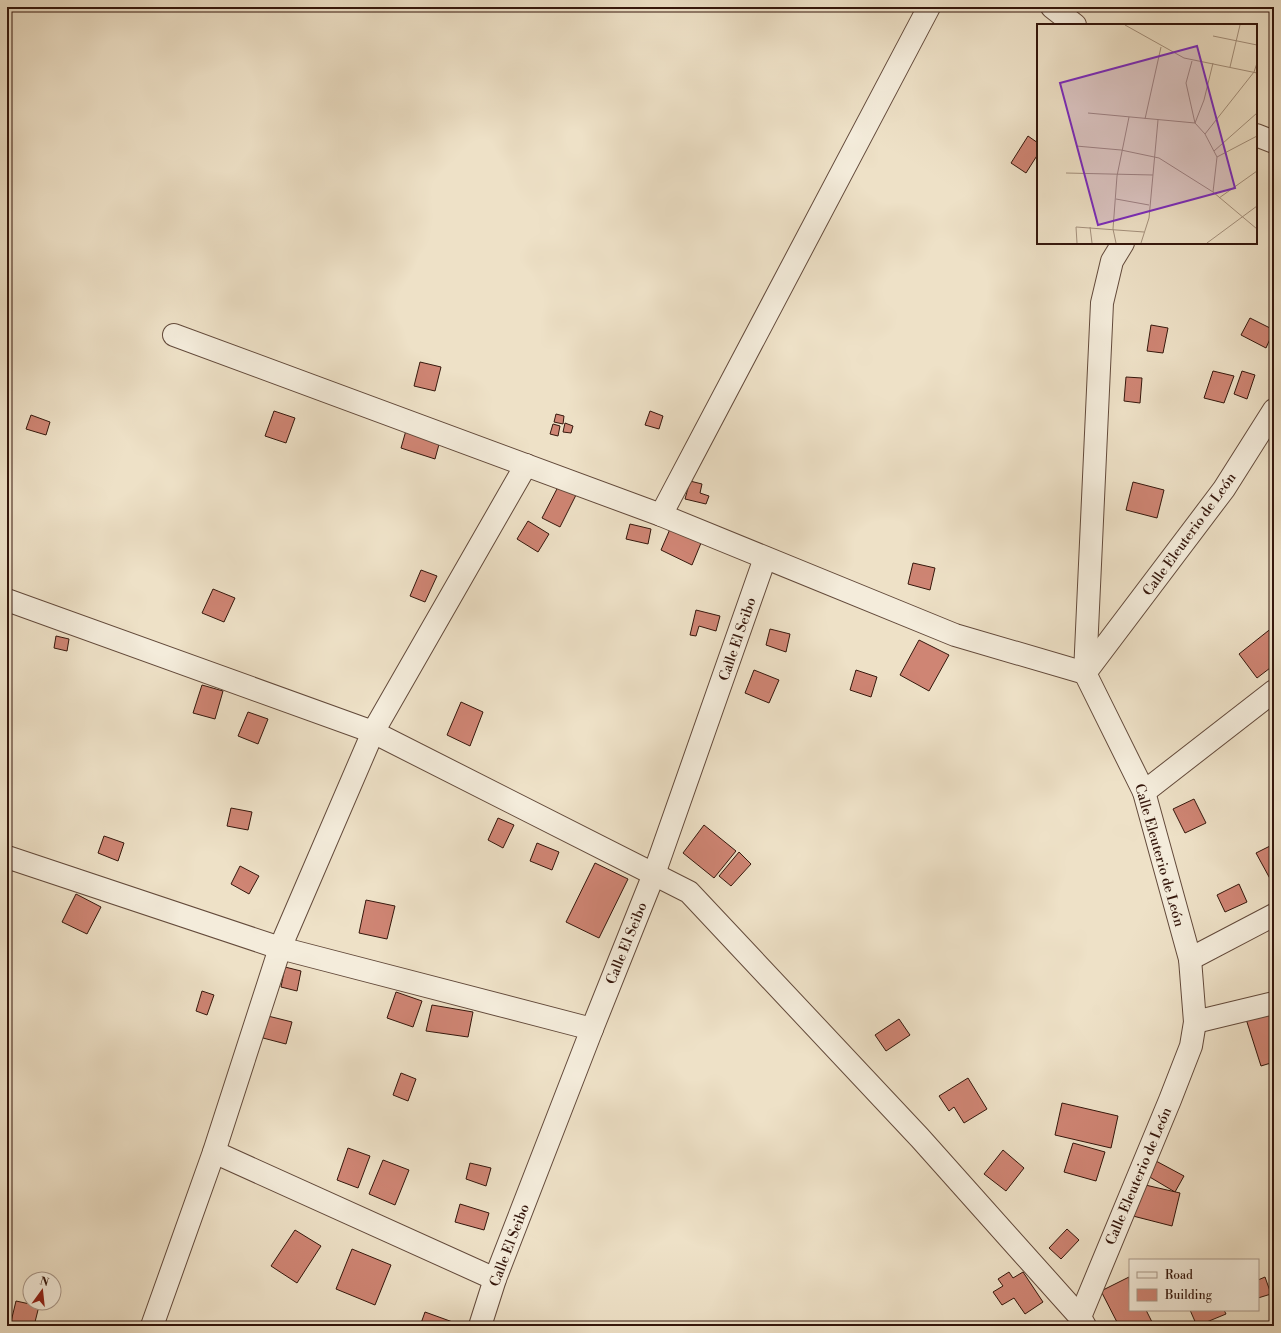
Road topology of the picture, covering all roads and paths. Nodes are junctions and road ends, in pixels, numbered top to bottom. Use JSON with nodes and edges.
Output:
{"nodes":[{"id":1,"x":929,"y":7,"type":"edge"},
{"id":2,"x":1052,"y":7,"type":"edge"},
{"id":3,"x":1074,"y":24,"type":"edge"},
{"id":4,"x":1257,"y":135,"type":"edge"},
{"id":5,"x":1274,"y":142,"type":"edge"},
{"id":6,"x":1122,"y":244,"type":"edge"},
{"id":7,"x":174,"y":335,"type":"dead end"},
{"id":8,"x":1274,"y":410,"type":"edge"},
{"id":9,"x":526,"y":465,"type":"junction"},
{"id":10,"x":661,"y":515,"type":"junction"},
{"id":11,"x":765,"y":558,"type":"junction"},
{"id":12,"x":7,"y":600,"type":"edge"},
{"id":13,"x":1085,"y":673,"type":"junction"},
{"id":14,"x":1274,"y":691,"type":"edge"},
{"id":15,"x":373,"y":732,"type":"junction"},
{"id":16,"x":1144,"y":792,"type":"junction"},
{"id":17,"x":7,"y":857,"type":"edge"},
{"id":18,"x":654,"y":874,"type":"junction"},
{"id":19,"x":1274,"y":915,"type":"edge"},
{"id":20,"x":280,"y":948,"type":"junction"},
{"id":21,"x":1190,"y":958,"type":"junction"},
{"id":22,"x":1274,"y":1003,"type":"edge"},
{"id":23,"x":1195,"y":1022,"type":"junction"},
{"id":24,"x":592,"y":1029,"type":"junction"},
{"id":25,"x":214,"y":1152,"type":"junction"},
{"id":26,"x":495,"y":1279,"type":"junction"},
{"id":27,"x":1083,"y":1322,"type":"edge"},
{"id":28,"x":152,"y":1326,"type":"edge"},
{"id":29,"x":480,"y":1326,"type":"edge"}],
"edges":[{"from":1,"to":10,"type":"street"},
{"from":2,"to":3,"type":"street"},
{"from":4,"to":5,"type":"street"},
{"from":6,"to":13,"type":"street"},
{"from":7,"to":9,"type":"street"},
{"from":8,"to":13,"type":"street","name":"Calle Eleuterio de León"},
{"from":9,"to":10,"type":"street"},
{"from":9,"to":15,"type":"street"},
{"from":10,"to":11,"type":"street"},
{"from":11,"to":13,"type":"street"},
{"from":11,"to":18,"type":"street","name":"Calle El Seibo"},
{"from":12,"to":15,"type":"street"},
{"from":13,"to":16,"type":"street","name":"Calle Eleuterio de León"},
{"from":14,"to":16,"type":"street"},
{"from":15,"to":18,"type":"street"},
{"from":15,"to":20,"type":"street"},
{"from":16,"to":21,"type":"street","name":"Calle Eleuterio de León"},
{"from":17,"to":20,"type":"street"},
{"from":18,"to":24,"type":"street","name":"Calle El Seibo"},
{"from":18,"to":27,"type":"street"},
{"from":19,"to":21,"type":"street"},
{"from":20,"to":24,"type":"street"},
{"from":20,"to":25,"type":"street"},
{"from":21,"to":23,"type":"street","name":"Calle Eleuterio de León"},
{"from":22,"to":23,"type":"street"},
{"from":23,"to":27,"type":"street","name":"Calle Eleuterio de León"},
{"from":24,"to":26,"type":"street","name":"Calle El Seibo"},
{"from":25,"to":26,"type":"street"},
{"from":25,"to":28,"type":"street"},
{"from":26,"to":29,"type":"street","name":"Calle El Seibo"}]}
